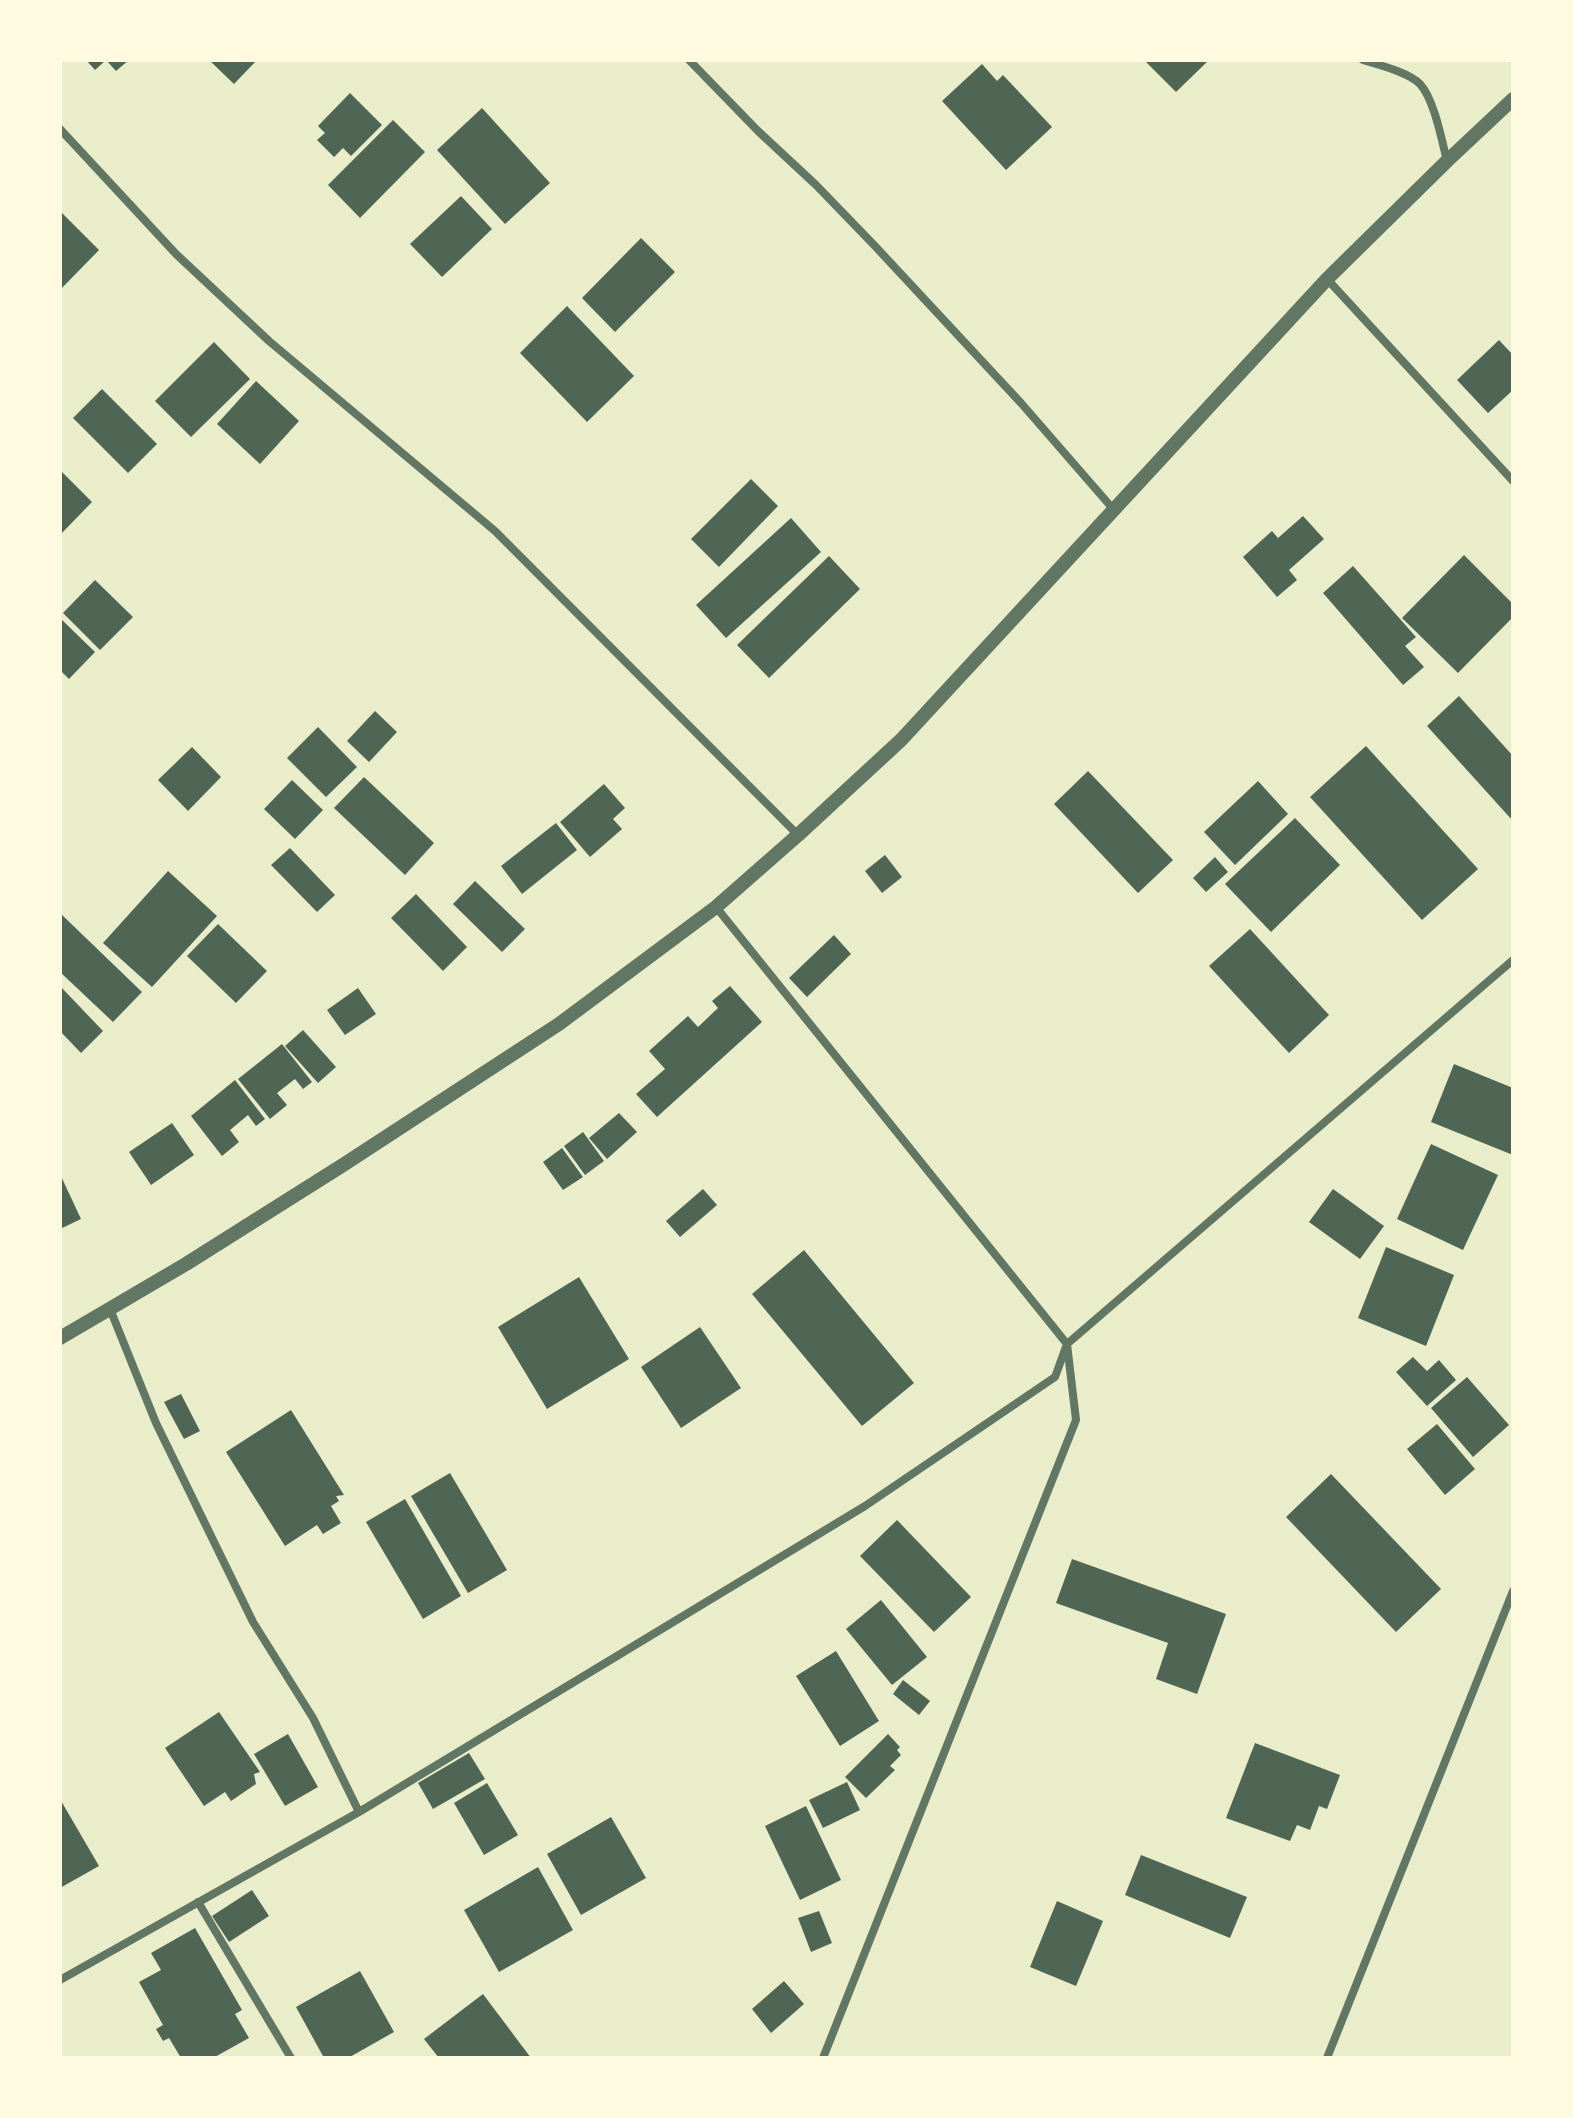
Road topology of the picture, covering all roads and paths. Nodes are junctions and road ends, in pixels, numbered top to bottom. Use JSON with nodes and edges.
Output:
{"nodes":[{"id":1,"x":689,"y":60,"type":"edge"},
{"id":2,"x":1363,"y":60,"type":"edge"},
{"id":3,"x":1513,"y":99,"type":"edge"},
{"id":4,"x":60,"y":129,"type":"edge"},
{"id":5,"x":1447,"y":161,"type":"junction"},
{"id":6,"x":1327,"y":279,"type":"junction"},
{"id":7,"x":1513,"y":481,"type":"edge"},
{"id":8,"x":1115,"y":510,"type":"junction"},
{"id":9,"x":798,"y":835,"type":"junction"},
{"id":10,"x":716,"y":907,"type":"junction"},
{"id":11,"x":1513,"y":960,"type":"edge"},
{"id":12,"x":110,"y":1309,"type":"junction"},
{"id":13,"x":60,"y":1338,"type":"edge"},
{"id":14,"x":1067,"y":1344,"type":"junction"},
{"id":15,"x":1513,"y":1591,"type":"edge"},
{"id":16,"x":359,"y":1812,"type":"junction"},
{"id":17,"x":198,"y":1902,"type":"junction"},
{"id":18,"x":60,"y":1980,"type":"edge"},
{"id":19,"x":291,"y":2058,"type":"edge"},
{"id":20,"x":823,"y":2058,"type":"edge"},
{"id":21,"x":1327,"y":2058,"type":"edge"}],
"edges":[{"from":1,"to":8,"type":"street"},
{"from":2,"to":5,"type":"street"},
{"from":3,"to":5,"type":"street"},
{"from":4,"to":9,"type":"street"},
{"from":5,"to":6,"type":"street"},
{"from":6,"to":7,"type":"street"},
{"from":6,"to":8,"type":"street"},
{"from":8,"to":9,"type":"street"},
{"from":9,"to":10,"type":"street"},
{"from":10,"to":12,"type":"street"},
{"from":10,"to":14,"type":"street"},
{"from":11,"to":14,"type":"street"},
{"from":12,"to":13,"type":"street"},
{"from":12,"to":16,"type":"street"},
{"from":14,"to":16,"type":"street"},
{"from":14,"to":20,"type":"street"},
{"from":15,"to":21,"type":"street"},
{"from":16,"to":17,"type":"street"},
{"from":17,"to":18,"type":"street"},
{"from":17,"to":19,"type":"street"}]}
